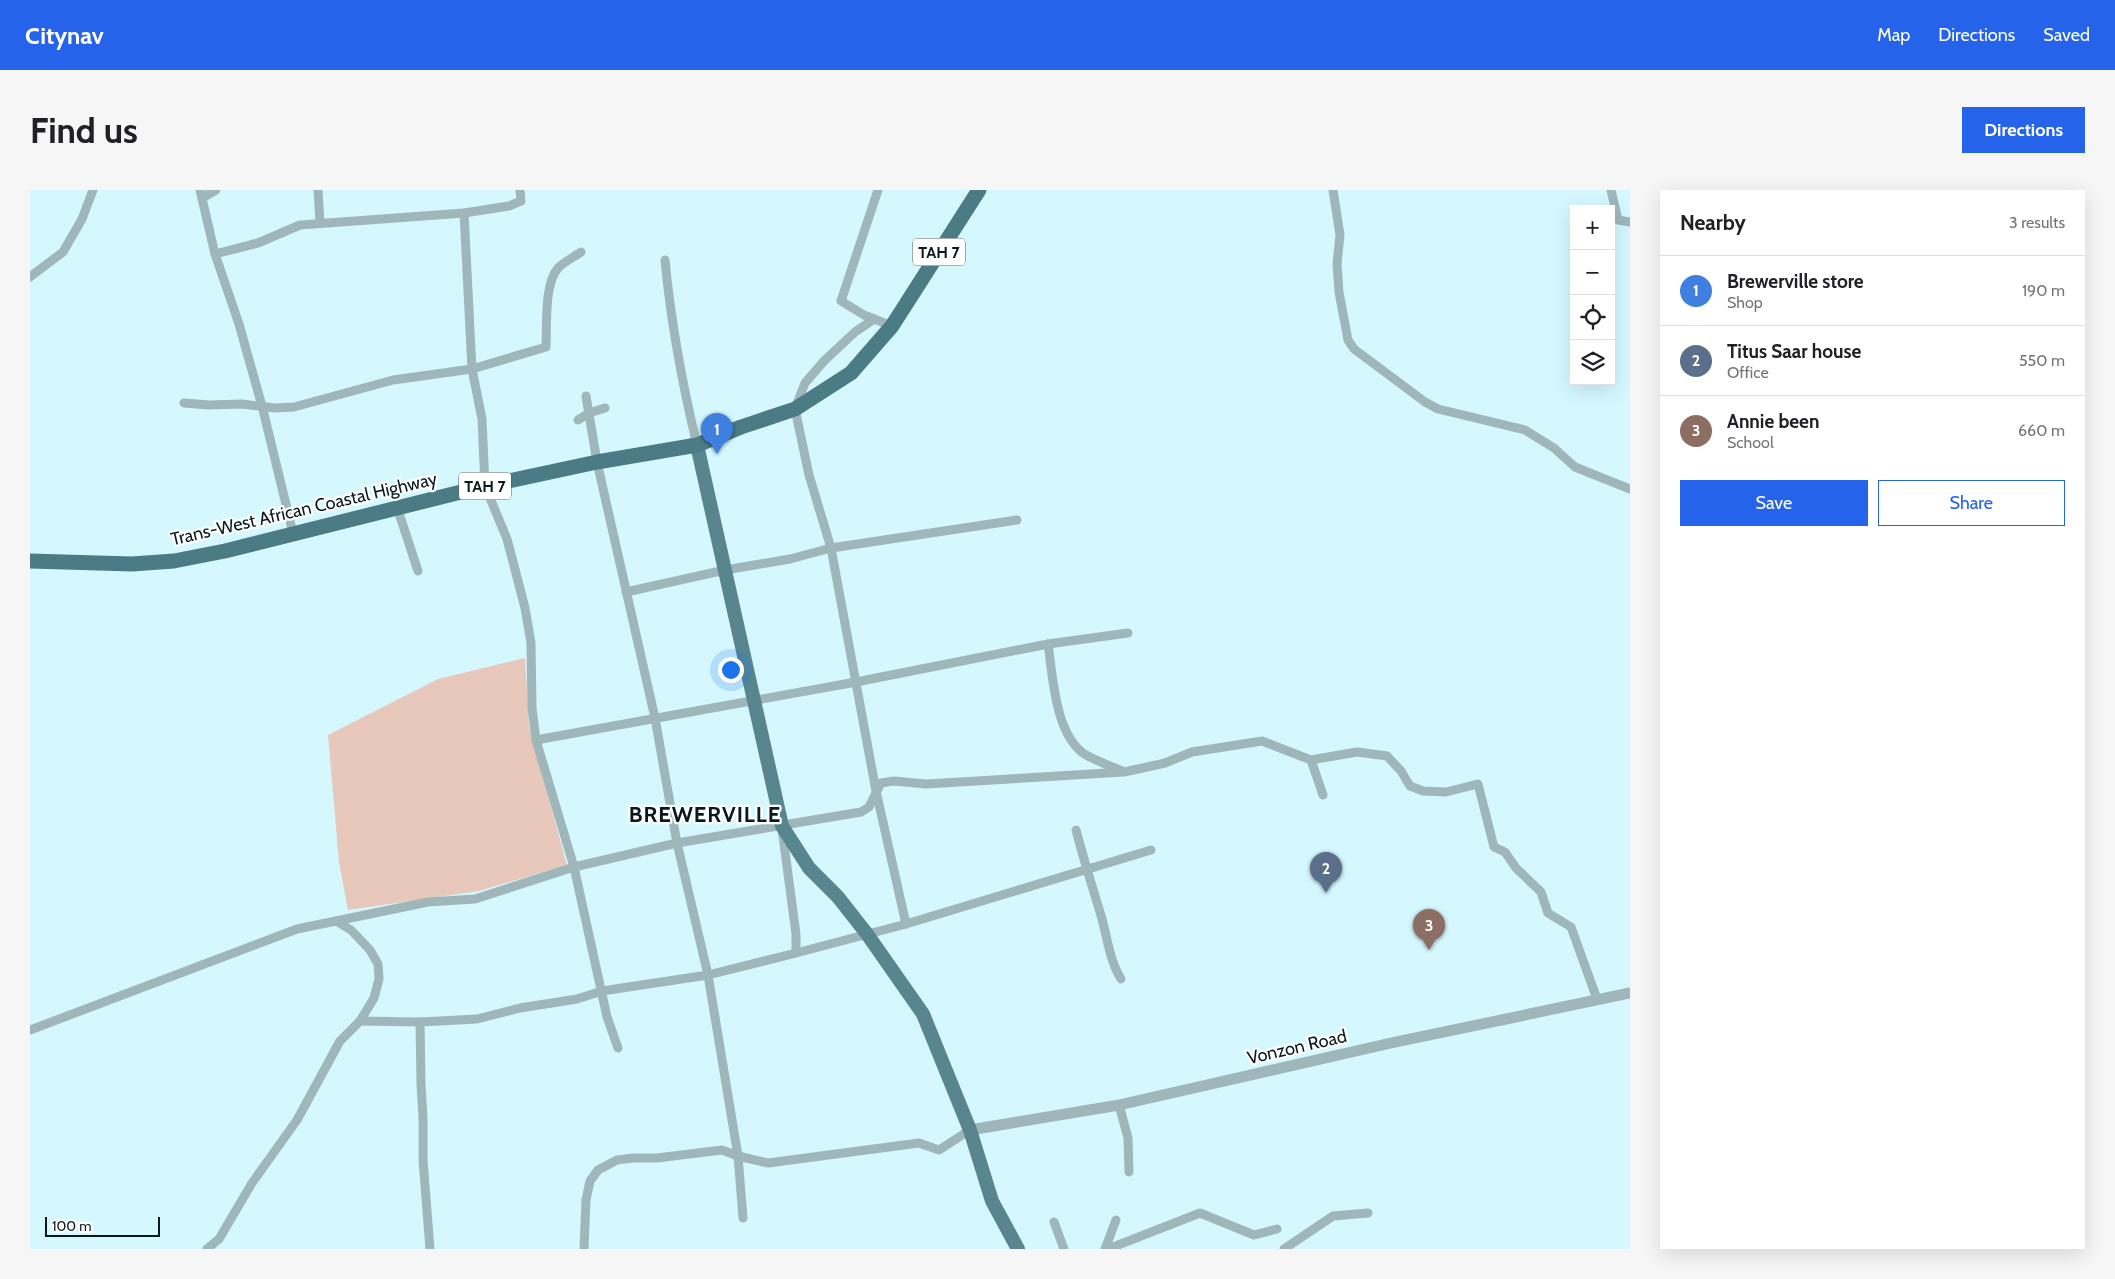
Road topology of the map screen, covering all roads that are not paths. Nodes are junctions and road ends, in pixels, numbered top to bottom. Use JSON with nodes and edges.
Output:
{"nodes":[{"id":1,"x":92,"y":190,"type":"edge"},
{"id":2,"x":216,"y":190,"type":"edge"},
{"id":3,"x":318,"y":190,"type":"edge"},
{"id":4,"x":520,"y":190,"type":"edge"},
{"id":5,"x":878,"y":190,"type":"edge"},
{"id":6,"x":979,"y":190,"type":"edge"},
{"id":7,"x":1333,"y":190,"type":"edge"},
{"id":8,"x":1611,"y":190,"type":"edge"},
{"id":9,"x":201,"y":194,"type":"edge"},
{"id":10,"x":464,"y":213,"type":"junction"},
{"id":11,"x":1630,"y":222,"type":"edge"},
{"id":12,"x":320,"y":223,"type":"junction"},
{"id":13,"x":581,"y":252,"type":"dead end"},
{"id":14,"x":215,"y":254,"type":"junction"},
{"id":15,"x":665,"y":260,"type":"dead end"},
{"id":16,"x":30,"y":277,"type":"edge"},
{"id":17,"x":874,"y":319,"type":"junction"},
{"id":18,"x":892,"y":326,"type":"junction"},
{"id":19,"x":472,"y":369,"type":"junction"},
{"id":20,"x":586,"y":396,"type":"dead end"},
{"id":21,"x":184,"y":402,"type":"dead end"},
{"id":22,"x":262,"y":406,"type":"junction"},
{"id":23,"x":605,"y":408,"type":"dead end"},
{"id":24,"x":795,"y":409,"type":"junction"},
{"id":25,"x":589,"y":413,"type":"junction"},
{"id":26,"x":578,"y":420,"type":"dead end"},
{"id":27,"x":696,"y":445,"type":"junction"},
{"id":28,"x":597,"y":462,"type":"junction"},
{"id":29,"x":485,"y":486,"type":"junction"},
{"id":30,"x":1630,"y":489,"type":"edge"},
{"id":31,"x":397,"y":507,"type":"junction"},
{"id":32,"x":1017,"y":520,"type":"dead end"},
{"id":33,"x":293,"y":533,"type":"junction"},
{"id":34,"x":831,"y":548,"type":"junction"},
{"id":35,"x":30,"y":560,"type":"edge"},
{"id":36,"x":725,"y":570,"type":"junction"},
{"id":37,"x":418,"y":572,"type":"dead end"},
{"id":38,"x":626,"y":592,"type":"junction"},
{"id":39,"x":1128,"y":633,"type":"dead end"},
{"id":40,"x":1048,"y":644,"type":"junction"},
{"id":41,"x":856,"y":682,"type":"junction"},
{"id":42,"x":754,"y":700,"type":"junction"},
{"id":43,"x":655,"y":718,"type":"junction"},
{"id":44,"x":536,"y":740,"type":"junction"},
{"id":45,"x":1311,"y":760,"type":"junction"},
{"id":46,"x":1124,"y":772,"type":"junction"},
{"id":47,"x":876,"y":792,"type":"junction"},
{"id":48,"x":1323,"y":795,"type":"dead end"},
{"id":49,"x":782,"y":826,"type":"junction"},
{"id":50,"x":1076,"y":830,"type":"dead end"},
{"id":51,"x":678,"y":843,"type":"junction"},
{"id":52,"x":1150,"y":850,"type":"dead end"},
{"id":53,"x":574,"y":867,"type":"junction"},
{"id":54,"x":1086,"y":869,"type":"junction"},
{"id":55,"x":336,"y":921,"type":"junction"},
{"id":56,"x":906,"y":924,"type":"junction"},
{"id":57,"x":867,"y":934,"type":"junction"},
{"id":58,"x":796,"y":953,"type":"junction"},
{"id":59,"x":708,"y":976,"type":"junction"},
{"id":60,"x":1121,"y":979,"type":"dead end"},
{"id":61,"x":602,"y":991,"type":"junction"},
{"id":62,"x":1630,"y":993,"type":"edge"},
{"id":63,"x":1597,"y":999,"type":"junction"},
{"id":64,"x":360,"y":1021,"type":"junction"},
{"id":65,"x":420,"y":1022,"type":"junction"},
{"id":66,"x":30,"y":1030,"type":"edge"},
{"id":67,"x":618,"y":1048,"type":"dead end"},
{"id":68,"x":1119,"y":1105,"type":"junction"},
{"id":69,"x":970,"y":1130,"type":"junction"},
{"id":70,"x":738,"y":1156,"type":"junction"},
{"id":71,"x":1129,"y":1172,"type":"dead end"},
{"id":72,"x":1368,"y":1213,"type":"dead end"},
{"id":73,"x":744,"y":1218,"type":"dead end"},
{"id":74,"x":1116,"y":1220,"type":"dead end"},
{"id":75,"x":1054,"y":1222,"type":"dead end"},
{"id":76,"x":1277,"y":1229,"type":"dead end"},
{"id":77,"x":207,"y":1249,"type":"edge"},
{"id":78,"x":430,"y":1249,"type":"edge"},
{"id":79,"x":584,"y":1249,"type":"edge"},
{"id":80,"x":1018,"y":1249,"type":"edge"},
{"id":81,"x":1064,"y":1249,"type":"edge"},
{"id":82,"x":1107,"y":1249,"type":"edge"},
{"id":83,"x":1284,"y":1249,"type":"edge"}],
"edges":[{"from":1,"to":16,"type":"street"},
{"from":2,"to":9,"type":"street"},
{"from":3,"to":12,"type":"street"},
{"from":4,"to":10,"type":"street"},
{"from":5,"to":17,"type":"street"},
{"from":6,"to":18,"type":"highway","name":"Trans-West African Coastal Highway","number":"TAH 7"},
{"from":7,"to":30,"type":"street"},
{"from":8,"to":11,"type":"street"},
{"from":9,"to":14,"type":"street"},
{"from":10,"to":12,"type":"street"},
{"from":10,"to":19,"type":"street"},
{"from":12,"to":14,"type":"street"},
{"from":13,"to":19,"type":"street"},
{"from":14,"to":22,"type":"street"},
{"from":15,"to":27,"type":"street"},
{"from":17,"to":18,"type":"street"},
{"from":17,"to":24,"type":"street"},
{"from":18,"to":24,"type":"highway","name":"Trans-West African Coastal Highway","number":"TAH 7"},
{"from":19,"to":22,"type":"street"},
{"from":19,"to":29,"type":"street"},
{"from":20,"to":25,"type":"street"},
{"from":21,"to":22,"type":"street"},
{"from":22,"to":33,"type":"street"},
{"from":23,"to":25,"type":"street"},
{"from":24,"to":27,"type":"highway","name":"Trans-West African Coastal Highway","number":"TAH 7"},
{"from":24,"to":34,"type":"street"},
{"from":25,"to":26,"type":"street"},
{"from":25,"to":28,"type":"street"},
{"from":27,"to":28,"type":"highway","name":"Trans-West African Coastal Highway","number":"TAH 7"},
{"from":27,"to":36,"type":"main road"},
{"from":28,"to":29,"type":"highway","name":"Trans-West African Coastal Highway","number":"TAH 7"},
{"from":28,"to":38,"type":"street"},
{"from":29,"to":31,"type":"highway","name":"Trans-West African Coastal Highway","number":"TAH 7"},
{"from":29,"to":44,"type":"street"},
{"from":31,"to":33,"type":"highway","name":"Trans-West African Coastal Highway","number":"TAH 7"},
{"from":31,"to":37,"type":"street"},
{"from":32,"to":34,"type":"street"},
{"from":33,"to":35,"type":"highway","name":"Trans-West African Coastal Highway","number":"TAH 7"},
{"from":34,"to":36,"type":"street"},
{"from":34,"to":41,"type":"street"},
{"from":36,"to":38,"type":"street"},
{"from":36,"to":42,"type":"main road"},
{"from":38,"to":43,"type":"street"},
{"from":39,"to":40,"type":"street"},
{"from":40,"to":41,"type":"street"},
{"from":40,"to":46,"type":"street"},
{"from":41,"to":42,"type":"street"},
{"from":41,"to":47,"type":"street"},
{"from":42,"to":43,"type":"street"},
{"from":42,"to":49,"type":"main road"},
{"from":43,"to":44,"type":"street"},
{"from":43,"to":51,"type":"street"},
{"from":44,"to":53,"type":"street"},
{"from":45,"to":46,"type":"street"},
{"from":45,"to":48,"type":"street"},
{"from":45,"to":63,"type":"street"},
{"from":46,"to":47,"type":"street"},
{"from":47,"to":49,"type":"street"},
{"from":47,"to":56,"type":"street"},
{"from":49,"to":51,"type":"street"},
{"from":49,"to":57,"type":"main road"},
{"from":49,"to":58,"type":"street"},
{"from":50,"to":54,"type":"street"},
{"from":51,"to":53,"type":"street"},
{"from":51,"to":59,"type":"street"},
{"from":52,"to":54,"type":"street"},
{"from":53,"to":55,"type":"street"},
{"from":53,"to":61,"type":"street"},
{"from":54,"to":56,"type":"street"},
{"from":54,"to":60,"type":"street"},
{"from":55,"to":64,"type":"street"},
{"from":55,"to":66,"type":"street"},
{"from":56,"to":57,"type":"street"},
{"from":57,"to":58,"type":"street"},
{"from":57,"to":69,"type":"main road"},
{"from":58,"to":59,"type":"street"},
{"from":59,"to":61,"type":"street"},
{"from":59,"to":70,"type":"street"},
{"from":61,"to":65,"type":"street"},
{"from":61,"to":67,"type":"street"},
{"from":62,"to":63,"type":"street","name":"Vonzon Road"},
{"from":63,"to":68,"type":"street","name":"Vonzon Road"},
{"from":64,"to":65,"type":"street"},
{"from":64,"to":77,"type":"street"},
{"from":65,"to":78,"type":"street"},
{"from":68,"to":69,"type":"street","name":"Vonzon Road"},
{"from":68,"to":71,"type":"street"},
{"from":69,"to":70,"type":"street"},
{"from":69,"to":80,"type":"main road"},
{"from":70,"to":73,"type":"street"},
{"from":70,"to":79,"type":"street"},
{"from":72,"to":83,"type":"street"},
{"from":74,"to":82,"type":"street"},
{"from":75,"to":81,"type":"street"},
{"from":76,"to":82,"type":"street"}]}
